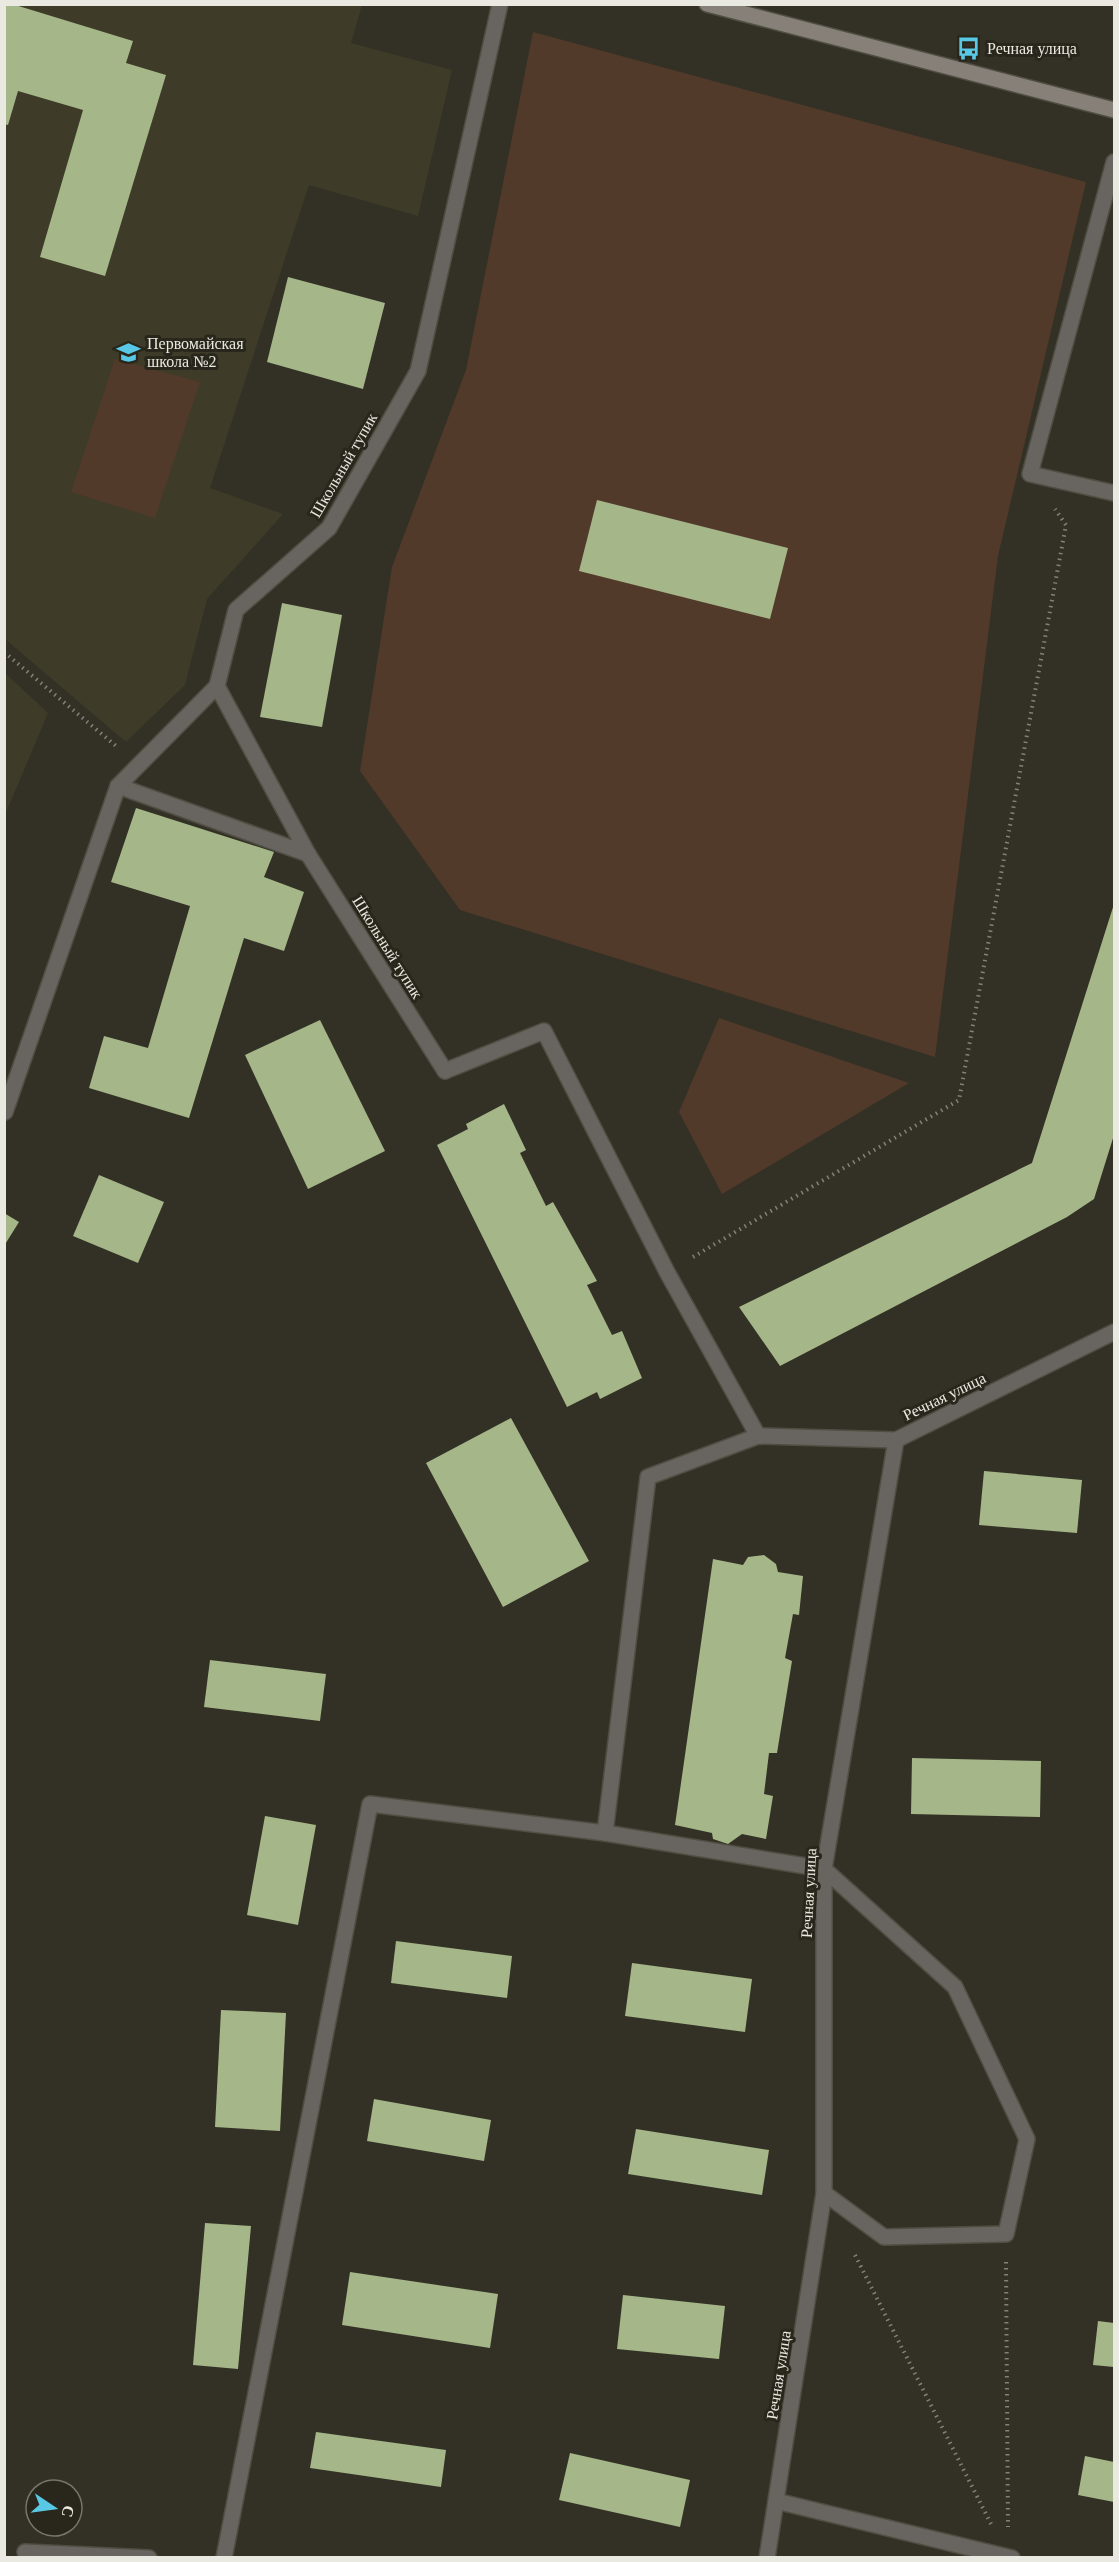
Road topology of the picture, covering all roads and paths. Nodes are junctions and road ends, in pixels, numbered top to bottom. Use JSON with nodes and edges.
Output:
{"nodes":[{"id":1,"x":500,"y":4,"type":"edge"},
{"id":2,"x":707,"y":4,"type":"edge"},
{"id":3,"x":1114,"y":110,"type":"edge"},
{"id":4,"x":1114,"y":162,"type":"edge"},
{"id":5,"x":1030,"y":474,"type":"junction"},
{"id":6,"x":1114,"y":493,"type":"edge"},
{"id":7,"x":4,"y":652,"type":"edge"},
{"id":8,"x":217,"y":686,"type":"junction"},
{"id":9,"x":139,"y":766,"type":"junction"},
{"id":10,"x":118,"y":786,"type":"junction"},
{"id":11,"x":308,"y":854,"type":"junction"},
{"id":12,"x":5,"y":1112,"type":"edge"},
{"id":13,"x":667,"y":1272,"type":"junction"},
{"id":14,"x":1114,"y":1330,"type":"edge"},
{"id":15,"x":758,"y":1436,"type":"junction"},
{"id":16,"x":896,"y":1440,"type":"junction"},
{"id":17,"x":605,"y":1833,"type":"junction"},
{"id":18,"x":824,"y":1869,"type":"junction"},
{"id":19,"x":824,"y":2193,"type":"junction"},
{"id":20,"x":1006,"y":2234,"type":"junction"},
{"id":21,"x":851,"y":2246,"type":"dead end"},
{"id":22,"x":776,"y":2501,"type":"junction"},
{"id":23,"x":25,"y":2552,"type":"dead end"},
{"id":24,"x":1010,"y":2557,"type":"edge"},
{"id":25,"x":149,"y":2558,"type":"edge"},
{"id":26,"x":224,"y":2558,"type":"edge"},
{"id":27,"x":767,"y":2558,"type":"edge"}],
"edges":[{"from":1,"to":8,"type":"street","name":"Школьный тупик"},
{"from":2,"to":3,"type":"main road"},
{"from":4,"to":5,"type":"street"},
{"from":5,"to":6,"type":"street"},
{"from":5,"to":13,"type":"path"},
{"from":7,"to":9,"type":"path"},
{"from":8,"to":9,"type":"street"},
{"from":8,"to":11,"type":"street","name":"Школьный тупик"},
{"from":9,"to":10,"type":"street"},
{"from":10,"to":11,"type":"street"},
{"from":10,"to":12,"type":"street"},
{"from":11,"to":13,"type":"street","name":"Школьный тупик"},
{"from":13,"to":15,"type":"street"},
{"from":14,"to":16,"type":"street","name":"Речная улица"},
{"from":15,"to":16,"type":"street"},
{"from":15,"to":17,"type":"street"},
{"from":16,"to":18,"type":"street","name":"Речная улица"},
{"from":17,"to":18,"type":"street"},
{"from":17,"to":26,"type":"street"},
{"from":18,"to":19,"type":"street","name":"Речная улица"},
{"from":18,"to":20,"type":"street"},
{"from":19,"to":20,"type":"street"},
{"from":19,"to":22,"type":"street","name":"Речная улица"},
{"from":20,"to":24,"type":"path"},
{"from":21,"to":24,"type":"path"},
{"from":22,"to":24,"type":"street"},
{"from":22,"to":27,"type":"street","name":"Речная улица"},
{"from":23,"to":25,"type":"street"}]}
